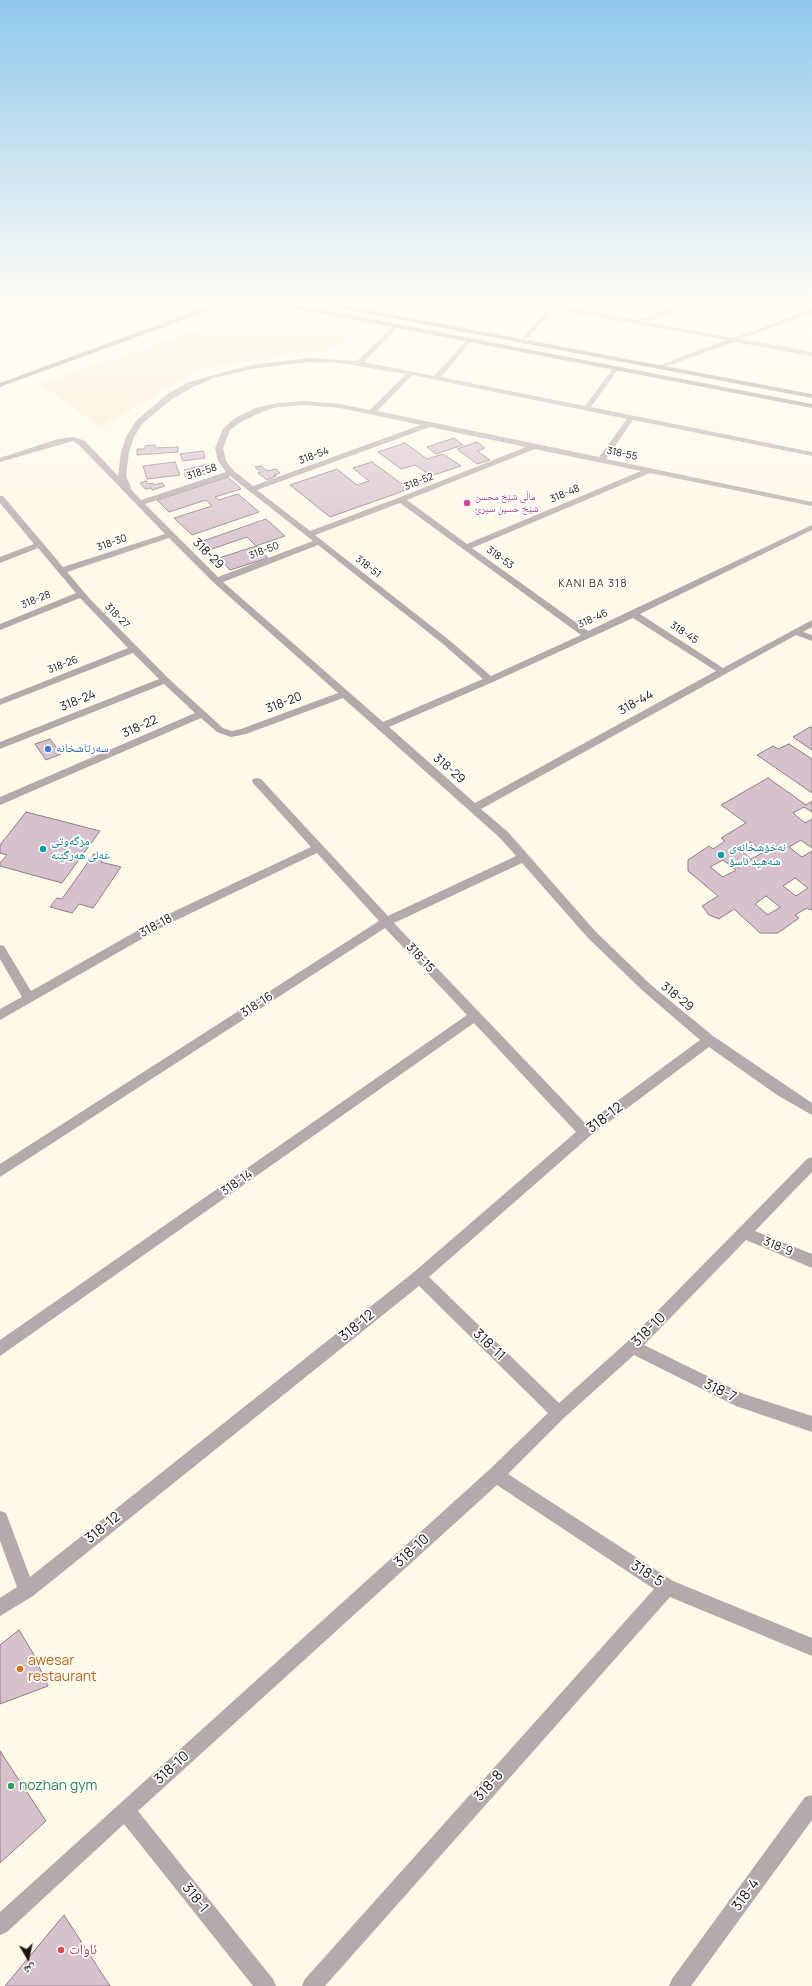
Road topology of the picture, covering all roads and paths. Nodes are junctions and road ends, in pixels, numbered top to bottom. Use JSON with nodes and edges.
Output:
{"nodes":[{"id":1,"x":175,"y":395,"type":"edge"},
{"id":2,"x":389,"y":395,"type":"edge"},
{"id":3,"x":520,"y":395,"type":"edge"},
{"id":4,"x":597,"y":395,"type":"edge"},
{"id":5,"x":754,"y":395,"type":"edge"},
{"id":6,"x":812,"y":406,"type":"edge"},
{"id":7,"x":587,"y":408,"type":"junction"},
{"id":8,"x":371,"y":413,"type":"junction"},
{"id":9,"x":632,"y":418,"type":"junction"},
{"id":10,"x":429,"y":425,"type":"junction"},
{"id":11,"x":535,"y":446,"type":"junction"},
{"id":12,"x":812,"y":454,"type":"edge"},
{"id":13,"x":0,"y":460,"type":"edge"},
{"id":14,"x":601,"y":460,"type":"junction"},
{"id":15,"x":650,"y":470,"type":"junction"},
{"id":16,"x":231,"y":473,"type":"junction"},
{"id":17,"x":252,"y":489,"type":"junction"},
{"id":18,"x":0,"y":498,"type":"edge"},
{"id":19,"x":135,"y":499,"type":"junction"},
{"id":20,"x":401,"y":500,"type":"junction"},
{"id":21,"x":812,"y":504,"type":"edge"},
{"id":22,"x":811,"y":529,"type":"edge"},
{"id":23,"x":309,"y":534,"type":"junction"},
{"id":24,"x":170,"y":535,"type":"junction"},
{"id":25,"x":318,"y":542,"type":"junction"},
{"id":26,"x":39,"y":545,"type":"junction"},
{"id":27,"x":466,"y":547,"type":"junction"},
{"id":28,"x":0,"y":560,"type":"edge"},
{"id":29,"x":61,"y":571,"type":"junction"},
{"id":30,"x":217,"y":580,"type":"junction"},
{"id":31,"x":81,"y":594,"type":"junction"},
{"id":32,"x":634,"y":614,"type":"junction"},
{"id":33,"x":812,"y":623,"type":"edge"},
{"id":34,"x":0,"y":627,"type":"edge"},
{"id":35,"x":794,"y":632,"type":"junction"},
{"id":36,"x":586,"y":634,"type":"junction"},
{"id":37,"x":812,"y":638,"type":"edge"},
{"id":38,"x":134,"y":649,"type":"junction"},
{"id":39,"x":722,"y":671,"type":"junction"},
{"id":40,"x":165,"y":680,"type":"junction"},
{"id":41,"x":490,"y":680,"type":"junction"},
{"id":42,"x":344,"y":694,"type":"junction"},
{"id":43,"x":0,"y":702,"type":"edge"},
{"id":44,"x":201,"y":714,"type":"junction"},
{"id":45,"x":381,"y":727,"type":"junction"},
{"id":46,"x":232,"y":734,"type":"joint"},
{"id":47,"x":0,"y":746,"type":"edge"},
{"id":48,"x":257,"y":781,"type":"dead end"},
{"id":49,"x":0,"y":801,"type":"edge"},
{"id":50,"x":474,"y":808,"type":"junction"},
{"id":51,"x":318,"y":848,"type":"junction"},
{"id":52,"x":524,"y":857,"type":"junction"},
{"id":53,"x":386,"y":922,"type":"junction"},
{"id":54,"x":0,"y":949,"type":"edge"},
{"id":55,"x":29,"y":998,"type":"junction"},
{"id":56,"x":0,"y":1015,"type":"edge"},
{"id":57,"x":475,"y":1016,"type":"junction"},
{"id":58,"x":709,"y":1040,"type":"junction"},
{"id":59,"x":812,"y":1110,"type":"edge"},
{"id":60,"x":585,"y":1132,"type":"junction"},
{"id":61,"x":812,"y":1163,"type":"edge"},
{"id":62,"x":0,"y":1171,"type":"edge"},
{"id":63,"x":744,"y":1233,"type":"junction"},
{"id":64,"x":812,"y":1261,"type":"edge"},
{"id":65,"x":419,"y":1277,"type":"junction"},
{"id":66,"x":632,"y":1347,"type":"junction"},
{"id":67,"x":0,"y":1349,"type":"edge"},
{"id":68,"x":559,"y":1413,"type":"junction"},
{"id":69,"x":812,"y":1424,"type":"edge"},
{"id":70,"x":496,"y":1475,"type":"junction"},
{"id":71,"x":0,"y":1519,"type":"edge"},
{"id":72,"x":667,"y":1587,"type":"junction"},
{"id":73,"x":27,"y":1590,"type":"junction"},
{"id":74,"x":0,"y":1608,"type":"edge"},
{"id":75,"x":812,"y":1647,"type":"edge"},
{"id":76,"x":812,"y":1804,"type":"edge"},
{"id":77,"x":125,"y":1810,"type":"junction"},
{"id":78,"x":0,"y":1925,"type":"edge"},
{"id":79,"x":266,"y":1986,"type":"edge"},
{"id":80,"x":312,"y":1986,"type":"edge"},
{"id":81,"x":679,"y":1986,"type":"edge"}],
"edges":[{"from":1,"to":19,"type":"street"},
{"from":2,"to":8,"type":"street"},
{"from":3,"to":7,"type":"street"},
{"from":4,"to":7,"type":"street"},
{"from":5,"to":6,"type":"street"},
{"from":7,"to":9,"type":"street"},
{"from":8,"to":10,"type":"street","name":"318-58"},
{"from":8,"to":16,"type":"street","name":"318-58"},
{"from":9,"to":12,"type":"street"},
{"from":9,"to":14,"type":"street"},
{"from":10,"to":11,"type":"street","name":"318-55"},
{"from":10,"to":17,"type":"street","name":"318-54"},
{"from":11,"to":14,"type":"street","name":"318-55"},
{"from":11,"to":20,"type":"street","name":"318-52"},
{"from":13,"to":19,"type":"street","name":"318-29"},
{"from":14,"to":15,"type":"street","name":"318-55"},
{"from":15,"to":21,"type":"street","name":"318-55"},
{"from":15,"to":27,"type":"street","name":"318-48"},
{"from":16,"to":17,"type":"street","name":"318-51"},
{"from":16,"to":19,"type":"street","name":"318-58"},
{"from":17,"to":23,"type":"street","name":"318-51"},
{"from":18,"to":26,"type":"street","name":"318-27"},
{"from":19,"to":24,"type":"street","name":"318-29"},
{"from":20,"to":23,"type":"street","name":"318-52"},
{"from":20,"to":27,"type":"street","name":"318-53"},
{"from":22,"to":32,"type":"street","name":"318-46"},
{"from":23,"to":25,"type":"street","name":"318-51"},
{"from":24,"to":29,"type":"street","name":"318-30"},
{"from":24,"to":30,"type":"street","name":"318-29"},
{"from":25,"to":30,"type":"street","name":"318-50"},
{"from":25,"to":41,"type":"street","name":"318-51"},
{"from":26,"to":28,"type":"street"},
{"from":26,"to":29,"type":"street","name":"318-27"},
{"from":27,"to":36,"type":"street","name":"318-53"},
{"from":29,"to":31,"type":"street","name":"318-27"},
{"from":30,"to":42,"type":"street","name":"318-29"},
{"from":31,"to":34,"type":"street","name":"318-28"},
{"from":31,"to":38,"type":"street","name":"318-27"},
{"from":32,"to":36,"type":"street","name":"318-46"},
{"from":32,"to":39,"type":"street","name":"318-45"},
{"from":33,"to":35,"type":"street","name":"318-44"},
{"from":35,"to":37,"type":"street"},
{"from":35,"to":39,"type":"street","name":"318-44"},
{"from":36,"to":41,"type":"street","name":"318-46"},
{"from":38,"to":40,"type":"street","name":"318-27"},
{"from":38,"to":43,"type":"street","name":"318-26"},
{"from":39,"to":50,"type":"street","name":"318-44"},
{"from":40,"to":44,"type":"street","name":"318-27"},
{"from":40,"to":47,"type":"street","name":"318-24"},
{"from":41,"to":45,"type":"street","name":"318-46"},
{"from":42,"to":45,"type":"street","name":"318-29"},
{"from":42,"to":46,"type":"street","name":"318-20"},
{"from":44,"to":46,"type":"street","name":"318-27"},
{"from":44,"to":49,"type":"street","name":"318-22"},
{"from":45,"to":50,"type":"street","name":"318-29"},
{"from":48,"to":51,"type":"street","name":"318-15"},
{"from":50,"to":52,"type":"street","name":"318-29"},
{"from":51,"to":53,"type":"street","name":"318-15"},
{"from":51,"to":55,"type":"street","name":"318-18"},
{"from":52,"to":53,"type":"street","name":"318-16"},
{"from":52,"to":58,"type":"street","name":"318-29"},
{"from":53,"to":57,"type":"street","name":"318-15"},
{"from":53,"to":62,"type":"street","name":"318-16"},
{"from":54,"to":55,"type":"street"},
{"from":55,"to":56,"type":"street","name":"318-18"},
{"from":57,"to":60,"type":"street","name":"318-15"},
{"from":57,"to":67,"type":"street","name":"318-14"},
{"from":58,"to":59,"type":"street","name":"318-29"},
{"from":58,"to":60,"type":"street","name":"318-12"},
{"from":60,"to":65,"type":"street","name":"318-12"},
{"from":61,"to":63,"type":"street","name":"318-10"},
{"from":63,"to":64,"type":"street","name":"318-9"},
{"from":63,"to":66,"type":"street","name":"318-10"},
{"from":65,"to":68,"type":"street","name":"318-11"},
{"from":65,"to":73,"type":"street","name":"318-12"},
{"from":66,"to":68,"type":"street","name":"318-10"},
{"from":66,"to":69,"type":"street","name":"318-7"},
{"from":68,"to":70,"type":"street","name":"318-10"},
{"from":70,"to":72,"type":"street","name":"318-5"},
{"from":70,"to":77,"type":"street","name":"318-10"},
{"from":71,"to":73,"type":"street"},
{"from":72,"to":75,"type":"street","name":"318-5"},
{"from":72,"to":80,"type":"street","name":"318-8"},
{"from":73,"to":74,"type":"street","name":"318-12"},
{"from":76,"to":81,"type":"street","name":"318-4"},
{"from":77,"to":78,"type":"street","name":"318-10"},
{"from":77,"to":79,"type":"street","name":"318-1"}]}
